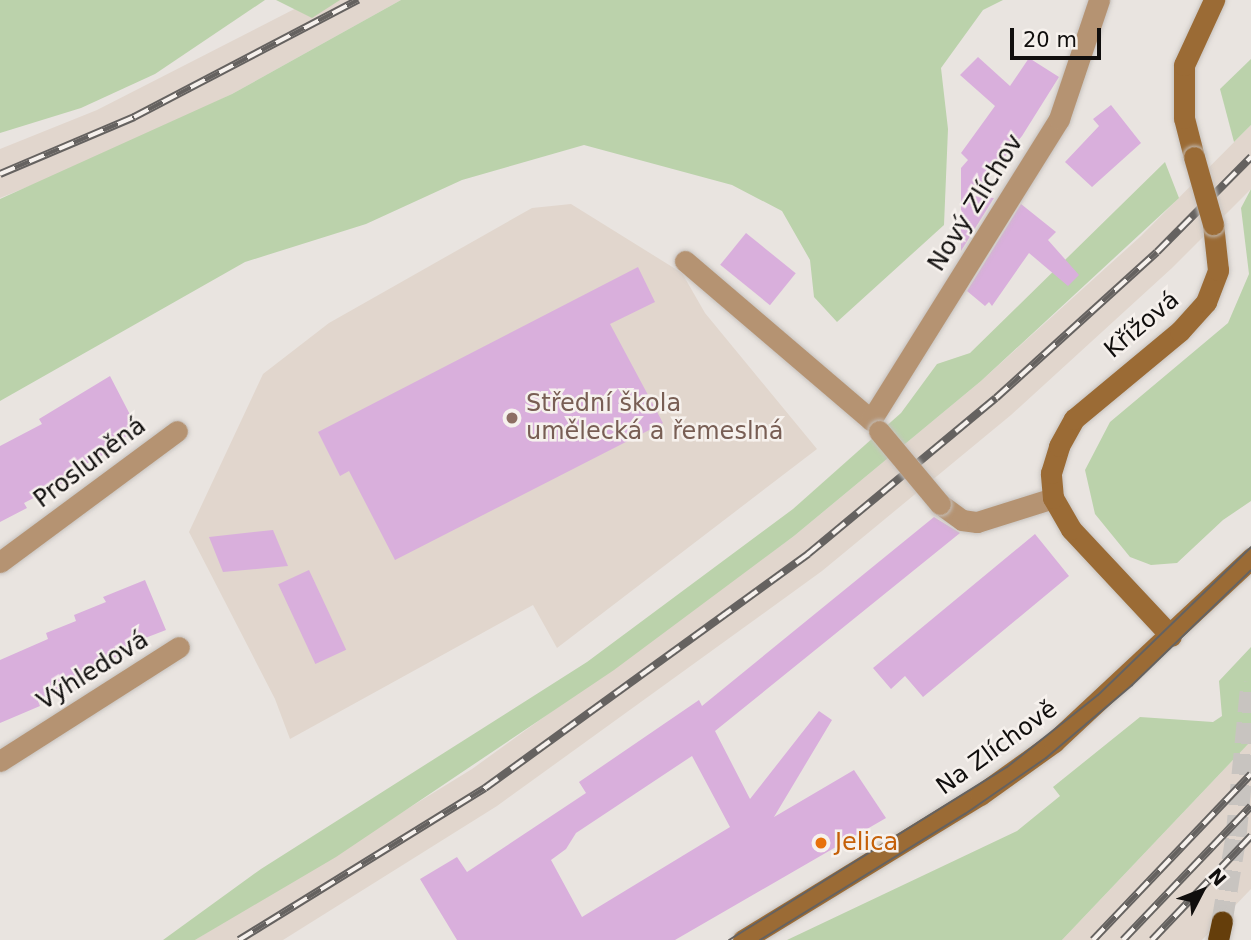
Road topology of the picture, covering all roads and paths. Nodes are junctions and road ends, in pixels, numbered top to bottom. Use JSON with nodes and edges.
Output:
{"nodes":[{"id":1,"x":1099,"y":0,"type":"edge"},
{"id":2,"x":1214,"y":0,"type":"edge"},
{"id":3,"x":685,"y":261,"type":"dead end"},
{"id":4,"x":875,"y":425,"type":"junction"},
{"id":5,"x":177,"y":431,"type":"dead end"},
{"id":6,"x":1053,"y":498,"type":"junction"},
{"id":7,"x":1251,"y":558,"type":"edge"},
{"id":8,"x":0,"y":562,"type":"edge"},
{"id":9,"x":1171,"y":636,"type":"junction"},
{"id":10,"x":179,"y":647,"type":"dead end"},
{"id":11,"x":0,"y":761,"type":"edge"},
{"id":12,"x":744,"y":940,"type":"edge"}],
"edges":[{"from":1,"to":4,"type":"street","name":"Nový Zlíchov"},
{"from":2,"to":6,"type":"street","name":"Křížová","bridge":true},
{"from":3,"to":4,"type":"street"},
{"from":4,"to":6,"type":"street","bridge":true},
{"from":5,"to":8,"type":"street","name":"Prosluněná"},
{"from":6,"to":9,"type":"street"},
{"from":7,"to":9,"type":"street","name":"Na Zlíchově"},
{"from":9,"to":12,"type":"street","name":"Na Zlíchově"},
{"from":10,"to":11,"type":"street","name":"Výhledová"}]}
